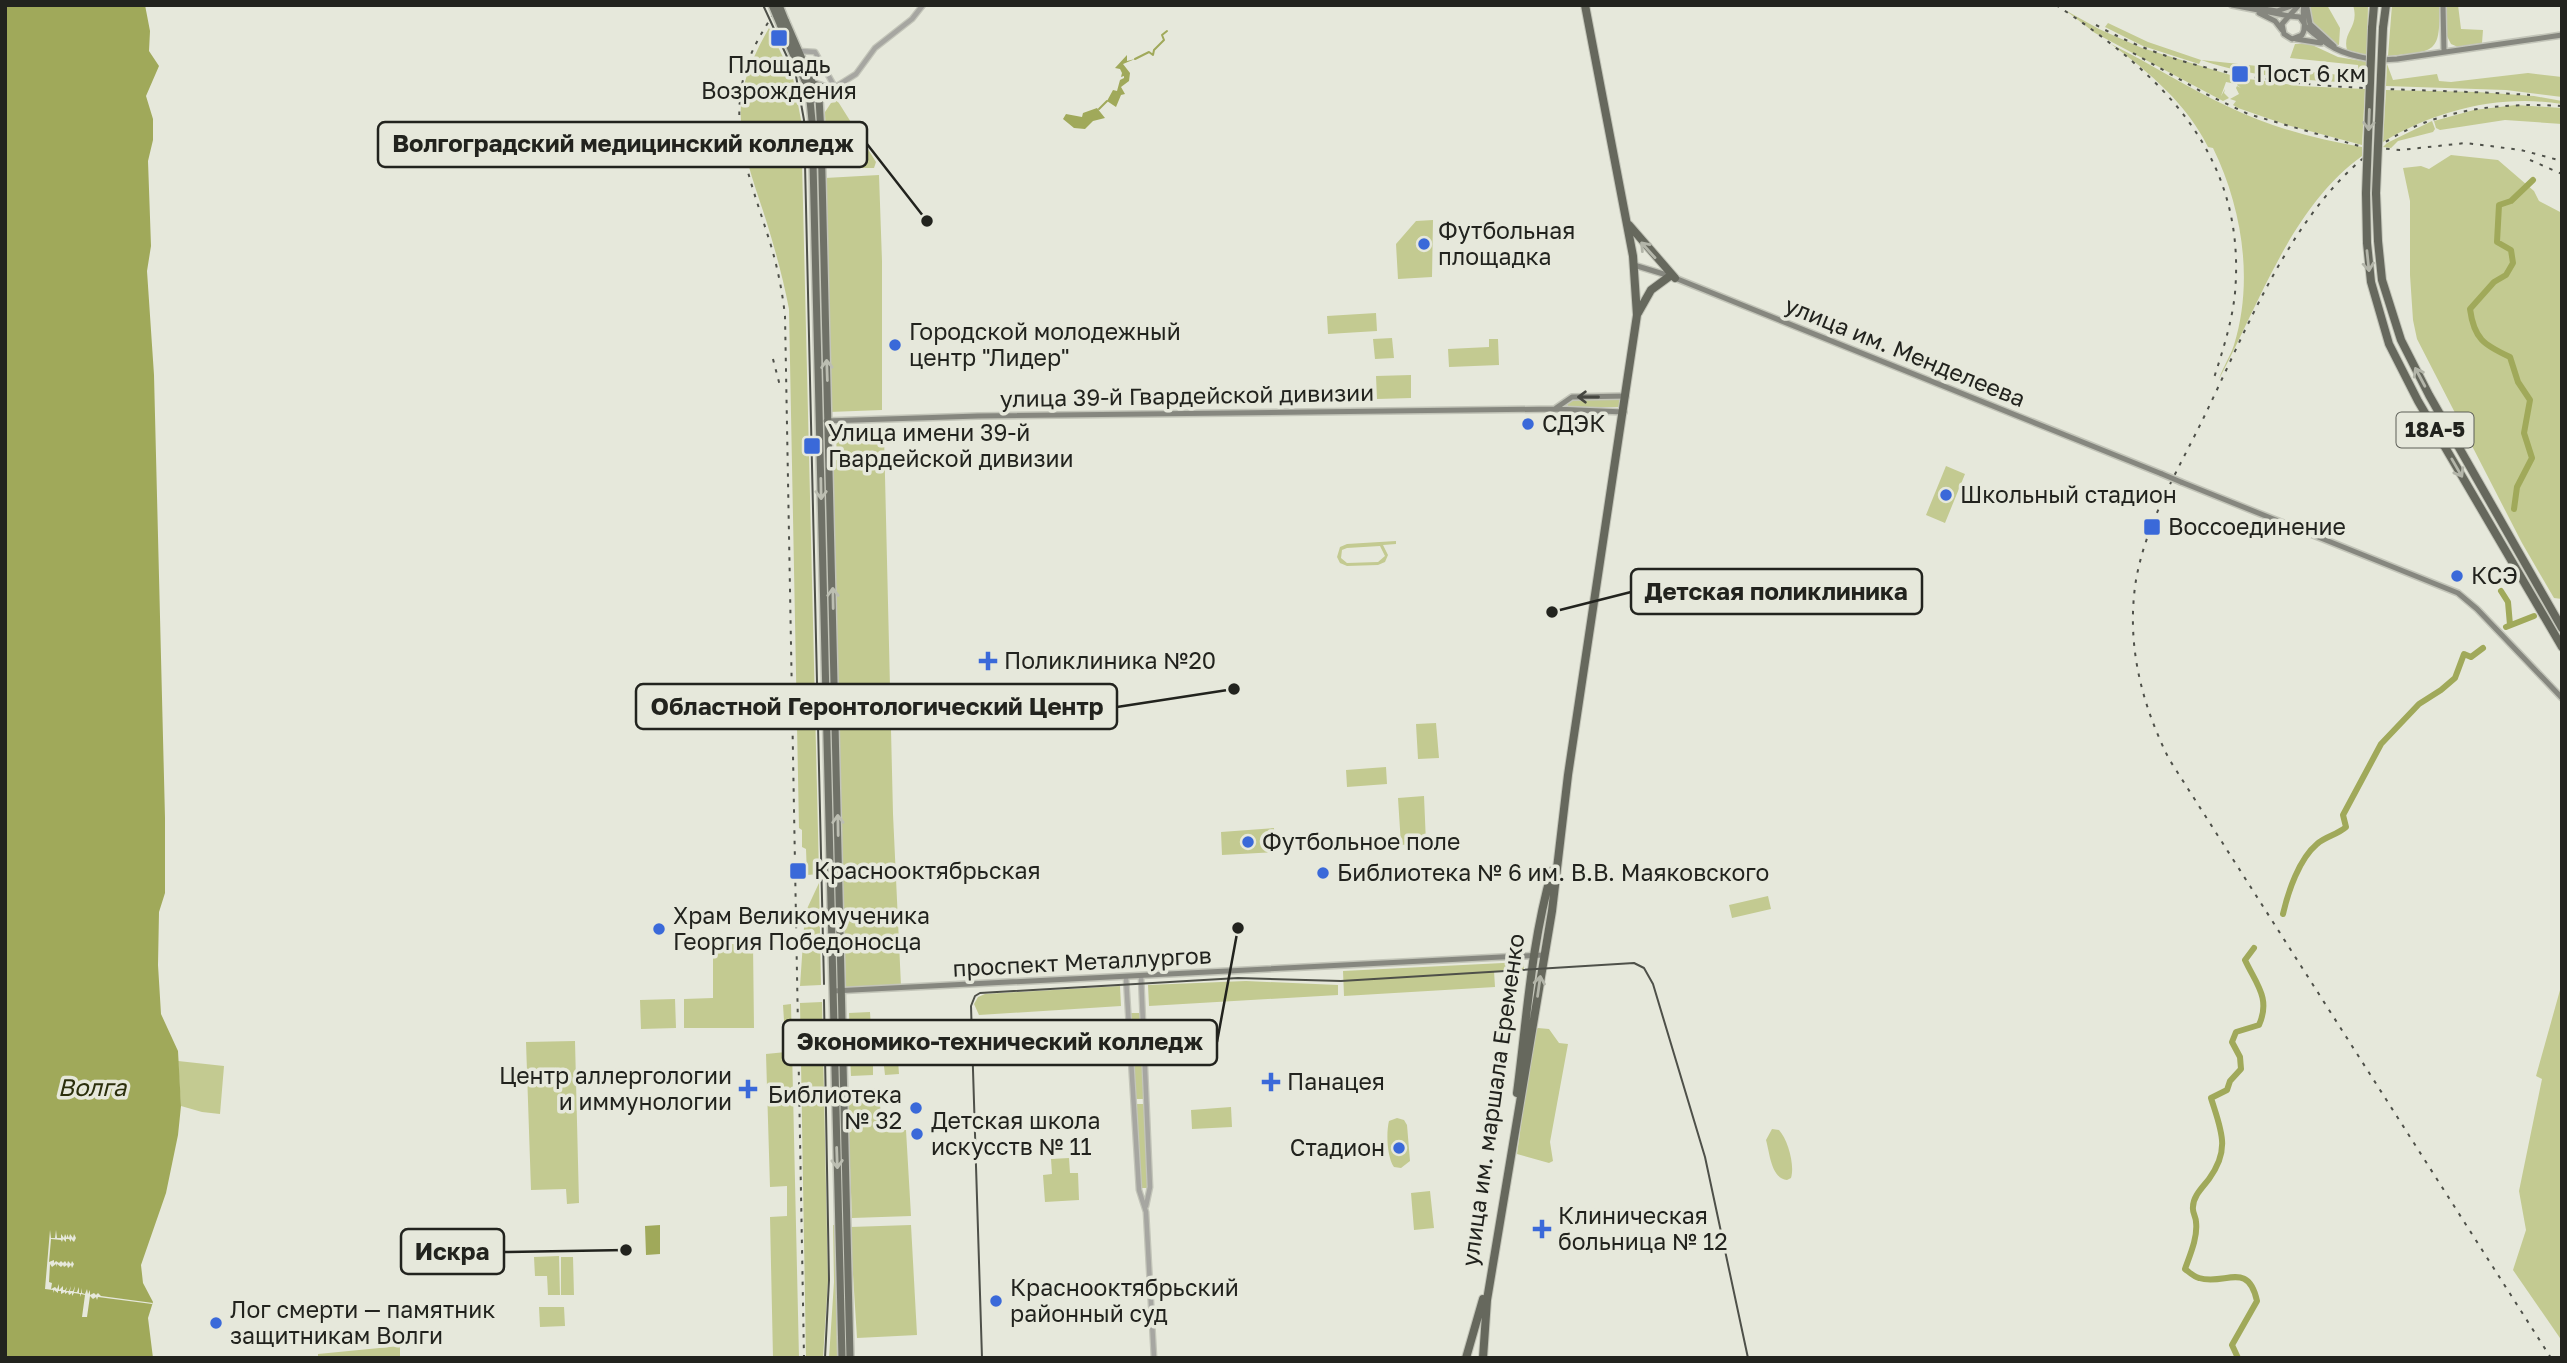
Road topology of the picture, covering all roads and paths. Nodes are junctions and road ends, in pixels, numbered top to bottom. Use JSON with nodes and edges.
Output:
{"nodes":[{"id":1,"x":772,"y":5,"type":"edge"},
{"id":2,"x":779,"y":5,"type":"edge"},
{"id":3,"x":923,"y":5,"type":"edge"},
{"id":4,"x":1585,"y":5,"type":"edge"},
{"id":5,"x":2301,"y":5,"type":"edge"},
{"id":6,"x":2374,"y":5,"type":"edge"},
{"id":7,"x":2386,"y":5,"type":"edge"},
{"id":8,"x":2443,"y":5,"type":"edge"},
{"id":9,"x":2235,"y":6,"type":"edge"},
{"id":10,"x":2256,"y":12,"type":"junction"},
{"id":11,"x":2289,"y":16,"type":"junction"},
{"id":12,"x":783,"y":22,"type":"junction"},
{"id":13,"x":2305,"y":24,"type":"junction"},
{"id":14,"x":2282,"y":30,"type":"junction"},
{"id":15,"x":2562,"y":35,"type":"edge"},
{"id":16,"x":2296,"y":39,"type":"junction"},
{"id":17,"x":2324,"y":44,"type":"junction"},
{"id":18,"x":799,"y":51,"type":"junction"},
{"id":19,"x":2338,"y":51,"type":"junction"},
{"id":20,"x":2445,"y":52,"type":"junction"},
{"id":21,"x":813,"y":84,"type":"junction"},
{"id":22,"x":835,"y":89,"type":"junction"},
{"id":23,"x":818,"y":98,"type":"junction"},
{"id":24,"x":810,"y":103,"type":"junction"},
{"id":25,"x":1625,"y":218,"type":"junction"},
{"id":26,"x":1634,"y":265,"type":"junction"},
{"id":27,"x":1672,"y":277,"type":"junction"},
{"id":28,"x":1637,"y":315,"type":"junction"},
{"id":29,"x":1626,"y":396,"type":"junction"},
{"id":30,"x":1555,"y":409,"type":"junction"},
{"id":31,"x":1624,"y":412,"type":"junction"},
{"id":32,"x":819,"y":421,"type":"junction"},
{"id":33,"x":828,"y":421,"type":"junction"},
{"id":34,"x":2562,"y":628,"type":"edge"},
{"id":35,"x":2562,"y":648,"type":"edge"},
{"id":36,"x":2546,"y":681,"type":"junction"},
{"id":37,"x":2562,"y":686,"type":"edge"},
{"id":38,"x":2562,"y":698,"type":"edge"},
{"id":39,"x":1558,"y":848,"type":"junction"},
{"id":40,"x":1541,"y":909,"type":"junction"},
{"id":41,"x":1552,"y":911,"type":"junction"},
{"id":42,"x":1543,"y":955,"type":"junction"},
{"id":43,"x":1533,"y":956,"type":"junction"},
{"id":44,"x":1141,"y":976,"type":"junction"},
{"id":45,"x":1126,"y":978,"type":"junction"},
{"id":46,"x":832,"y":992,"type":"junction"},
{"id":47,"x":842,"y":992,"type":"junction"},
{"id":48,"x":1530,"y":1017,"type":"junction"},
{"id":49,"x":1146,"y":1207,"type":"junction"},
{"id":50,"x":843,"y":1223,"type":"junction"},
{"id":51,"x":842,"y":1358,"type":"edge"},
{"id":52,"x":850,"y":1358,"type":"edge"},
{"id":53,"x":1154,"y":1358,"type":"edge"},
{"id":54,"x":1466,"y":1358,"type":"edge"},
{"id":55,"x":1483,"y":1358,"type":"edge"}],
"edges":[{"from":1,"to":12,"type":"main road","bridge":true},
{"from":2,"to":12,"type":"main road","bridge":true},
{"from":3,"to":22,"type":"street"},
{"from":4,"to":25,"type":"highway","name":"улица им. маршала Еременко"},
{"from":5,"to":9,"type":"main road"},
{"from":5,"to":11,"type":"main road"},
{"from":5,"to":13,"type":"main road"},
{"from":5,"to":19,"type":"main road"},
{"from":6,"to":35,"type":"highway","number":"18А-5","one_way":true,"bridge":true},
{"from":34,"to":7,"type":"highway","number":"18А-5","one_way":true,"bridge":true},
{"from":8,"to":20,"type":"main road"},
{"from":9,"to":10,"type":"main road"},
{"from":10,"to":11,"type":"main road"},
{"from":10,"to":14,"type":"main road"},
{"from":11,"to":13,"type":"main road"},
{"from":11,"to":14,"type":"main road"},
{"from":12,"to":18,"type":"main road"},
{"from":12,"to":24,"type":"main road"},
{"from":13,"to":16,"type":"main road"},
{"from":13,"to":17,"type":"main road"},
{"from":14,"to":16,"type":"main road"},
{"from":15,"to":20,"type":"main road"},
{"from":16,"to":17,"type":"main road"},
{"from":17,"to":19,"type":"main road"},
{"from":18,"to":21,"type":"main road"},
{"from":18,"to":22,"type":"street"},
{"from":19,"to":20,"type":"main road"},
{"from":21,"to":22,"type":"main road"},
{"from":21,"to":23,"type":"main road"},
{"from":22,"to":23,"type":"street"},
{"from":23,"to":24,"type":"street"},
{"from":33,"to":23,"type":"main road","one_way":true},
{"from":24,"to":32,"type":"main road"},
{"from":25,"to":26,"type":"highway","name":"улица им. маршала Еременко"},
{"from":27,"to":25,"type":"highway","one_way":true},
{"from":26,"to":27,"type":"main road","name":"улица им. Менделеева"},
{"from":26,"to":28,"type":"highway","name":"улица им. маршала Еременко"},
{"from":27,"to":28,"type":"highway"},
{"from":27,"to":36,"type":"main road","name":"улица им. Менделеева","bridge":true},
{"from":28,"to":29,"type":"highway","name":"улица им. маршала Еременко"},
{"from":29,"to":30,"type":"main road","name":"улица 39-й Гвардейской дивизии","one_way":true},
{"from":29,"to":31,"type":"highway","name":"улица им. маршала Еременко"},
{"from":30,"to":31,"type":"main road","name":"улица 39-й Гвардейской дивизии"},
{"from":30,"to":33,"type":"main road","name":"улица 39-й Гвардейской дивизии"},
{"from":31,"to":39,"type":"highway","name":"улица им. маршала Еременко"},
{"from":32,"to":33,"type":"main road","name":"улица 39-й Гвардейской дивизии"},
{"from":32,"to":46,"type":"main road","one_way":true},
{"from":47,"to":33,"type":"main road","one_way":true},
{"from":36,"to":37,"type":"main road"},
{"from":36,"to":38,"type":"main road"},
{"from":39,"to":40,"type":"highway","name":"улица им. маршала Еременко"},
{"from":39,"to":41,"type":"highway","name":"улица им. маршала Еременко"},
{"from":40,"to":41,"type":"highway"},
{"from":40,"to":43,"type":"highway","name":"улица им. маршала Еременко"},
{"from":41,"to":42,"type":"highway","name":"улица им. маршала Еременко"},
{"from":42,"to":43,"type":"main road","name":"проспект Металлургов"},
{"from":48,"to":42,"type":"highway","name":"улица им. маршала Еременко","one_way":true},
{"from":43,"to":44,"type":"main road","name":"проспект Металлургов"},
{"from":43,"to":48,"type":"highway","name":"улица им. маршала Еременко"},
{"from":44,"to":45,"type":"main road","name":"проспект Металлургов"},
{"from":44,"to":49,"type":"street"},
{"from":45,"to":47,"type":"main road","name":"проспект Металлургов"},
{"from":45,"to":49,"type":"street"},
{"from":46,"to":47,"type":"main road","name":"проспект Металлургов"},
{"from":46,"to":50,"type":"main road","one_way":true},
{"from":47,"to":50,"type":"main road"},
{"from":48,"to":54,"type":"highway","name":"улица им. маршала Еременко"},
{"from":48,"to":55,"type":"highway","name":"улица им. маршала Еременко"},
{"from":49,"to":53,"type":"street"},
{"from":50,"to":51,"type":"main road"},
{"from":50,"to":52,"type":"main road"}]}
